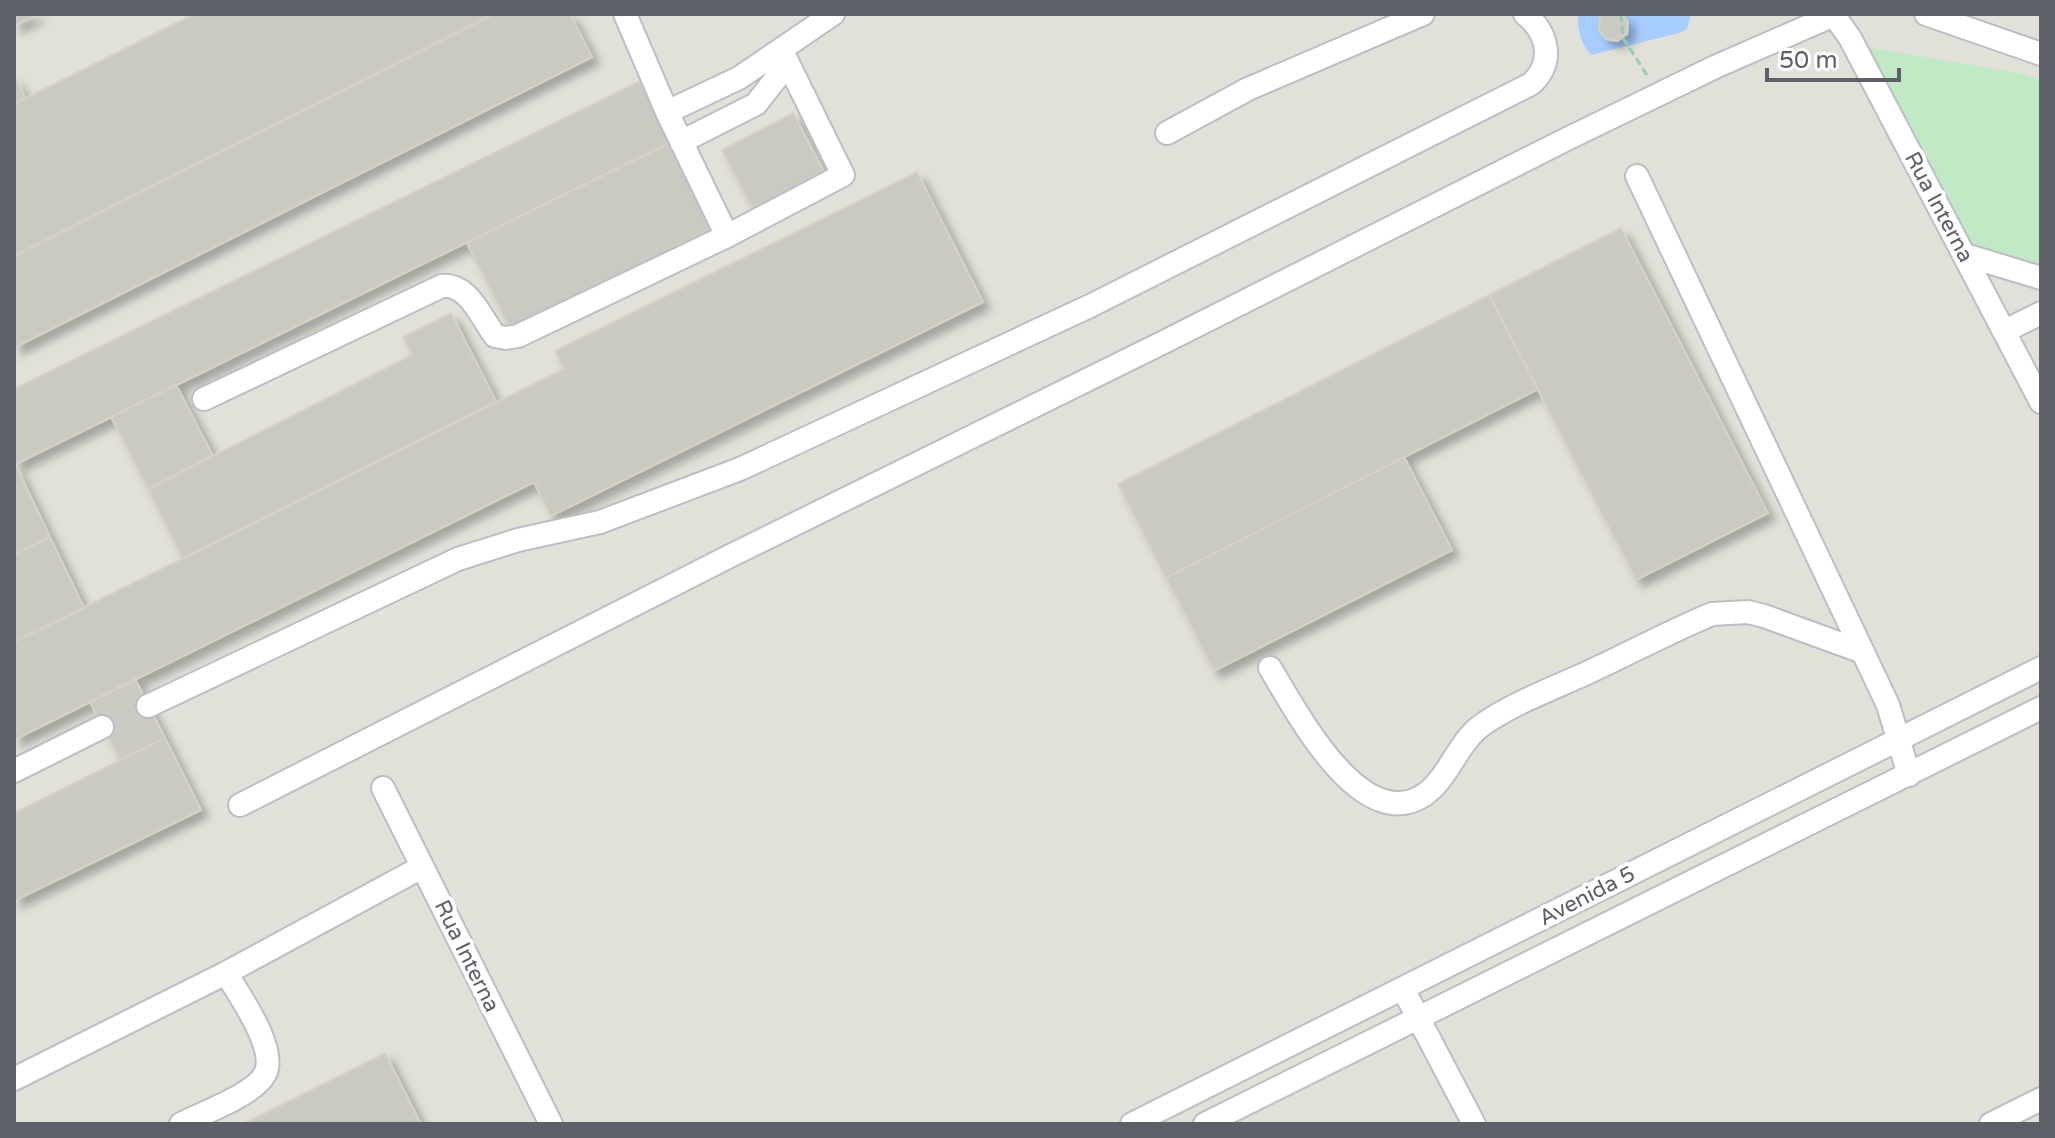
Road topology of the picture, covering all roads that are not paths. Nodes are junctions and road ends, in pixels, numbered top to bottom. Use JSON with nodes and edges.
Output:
{"nodes":[{"id":1,"x":625,"y":14,"type":"edge"},
{"id":2,"x":833,"y":14,"type":"edge"},
{"id":3,"x":1423,"y":14,"type":"edge"},
{"id":4,"x":1525,"y":14,"type":"edge"},
{"id":5,"x":1833,"y":14,"type":"edge"},
{"id":6,"x":1926,"y":14,"type":"edge"},
{"id":7,"x":782,"y":51,"type":"junction"},
{"id":8,"x":2041,"y":54,"type":"edge"},
{"id":9,"x":667,"y":112,"type":"junction"},
{"id":10,"x":1167,"y":133,"type":"dead end"},
{"id":11,"x":681,"y":142,"type":"junction"},
{"id":12,"x":1637,"y":176,"type":"dead end"},
{"id":13,"x":727,"y":236,"type":"junction"},
{"id":14,"x":1965,"y":255,"type":"junction"},
{"id":15,"x":2041,"y":278,"type":"edge"},
{"id":16,"x":2041,"y":313,"type":"edge"},
{"id":17,"x":2005,"y":331,"type":"junction"},
{"id":18,"x":204,"y":399,"type":"dead end"},
{"id":19,"x":2041,"y":402,"type":"edge"},
{"id":20,"x":1863,"y":652,"type":"junction"},
{"id":21,"x":1270,"y":668,"type":"dead end"},
{"id":22,"x":2041,"y":668,"type":"edge"},
{"id":23,"x":148,"y":706,"type":"tunnel mouth"},
{"id":24,"x":2041,"y":708,"type":"edge"},
{"id":25,"x":102,"y":727,"type":"tunnel mouth"},
{"id":26,"x":1898,"y":740,"type":"junction"},
{"id":27,"x":14,"y":771,"type":"edge"},
{"id":28,"x":1909,"y":775,"type":"junction"},
{"id":29,"x":383,"y":788,"type":"dead end"},
{"id":30,"x":240,"y":805,"type":"dead end"},
{"id":31,"x":1756,"y":810,"type":"junction"},
{"id":32,"x":1771,"y":841,"type":"junction"},
{"id":33,"x":1660,"y":859,"type":"junction"},
{"id":34,"x":422,"y":867,"type":"junction"},
{"id":35,"x":1676,"y":888,"type":"junction"},
{"id":36,"x":226,"y":973,"type":"junction"},
{"id":37,"x":1403,"y":989,"type":"junction"},
{"id":38,"x":1418,"y":1017,"type":"junction"},
{"id":39,"x":14,"y":1079,"type":"edge"},
{"id":40,"x":2041,"y":1099,"type":"edge"},
{"id":41,"x":181,"y":1124,"type":"edge"},
{"id":42,"x":551,"y":1124,"type":"edge"},
{"id":43,"x":1132,"y":1124,"type":"edge"},
{"id":44,"x":1205,"y":1124,"type":"edge"},
{"id":45,"x":1474,"y":1124,"type":"edge"},
{"id":46,"x":1991,"y":1124,"type":"edge"}],
"edges":[{"from":1,"to":9,"type":"lane"},
{"from":2,"to":7,"type":"lane"},
{"from":3,"to":10,"type":"lane"},
{"from":4,"to":23,"type":"lane"},
{"from":5,"to":14,"type":"lane","name":"Rua Interna"},
{"from":5,"to":30,"type":"lane"},
{"from":6,"to":8,"type":"lane"},
{"from":7,"to":9,"type":"lane"},
{"from":7,"to":11,"type":"lane"},
{"from":7,"to":13,"type":"lane"},
{"from":9,"to":11,"type":"lane"},
{"from":11,"to":13,"type":"lane"},
{"from":12,"to":20,"type":"lane"},
{"from":13,"to":18,"type":"lane"},
{"from":14,"to":15,"type":"lane"},
{"from":14,"to":17,"type":"lane","name":"Rua Interna"},
{"from":16,"to":17,"type":"lane"},
{"from":17,"to":19,"type":"lane","name":"Rua Interna"},
{"from":20,"to":21,"type":"lane"},
{"from":20,"to":26,"type":"lane"},
{"from":22,"to":26,"type":"lane","name":"Avenida 5"},
{"from":24,"to":28,"type":"lane","name":"Avenida 5"},
{"from":25,"to":27,"type":"lane"},
{"from":26,"to":28,"type":"lane"},
{"from":26,"to":31,"type":"lane","name":"Avenida 5"},
{"from":28,"to":32,"type":"lane","name":"Avenida 5"},
{"from":29,"to":34,"type":"lane","name":"Rua Interna"},
{"from":31,"to":32,"type":"lane"},
{"from":31,"to":33,"type":"lane","name":"Avenida 5"},
{"from":32,"to":35,"type":"lane","name":"Avenida 5"},
{"from":33,"to":35,"type":"lane"},
{"from":33,"to":37,"type":"lane","name":"Avenida 5"},
{"from":34,"to":36,"type":"lane"},
{"from":34,"to":42,"type":"lane","name":"Rua Interna"},
{"from":35,"to":38,"type":"lane","name":"Avenida 5"},
{"from":36,"to":39,"type":"lane"},
{"from":36,"to":41,"type":"lane"},
{"from":37,"to":38,"type":"lane"},
{"from":37,"to":43,"type":"lane","name":"Avenida 5"},
{"from":38,"to":44,"type":"lane","name":"Avenida 5"},
{"from":38,"to":45,"type":"lane"},
{"from":40,"to":46,"type":"lane"}]}
